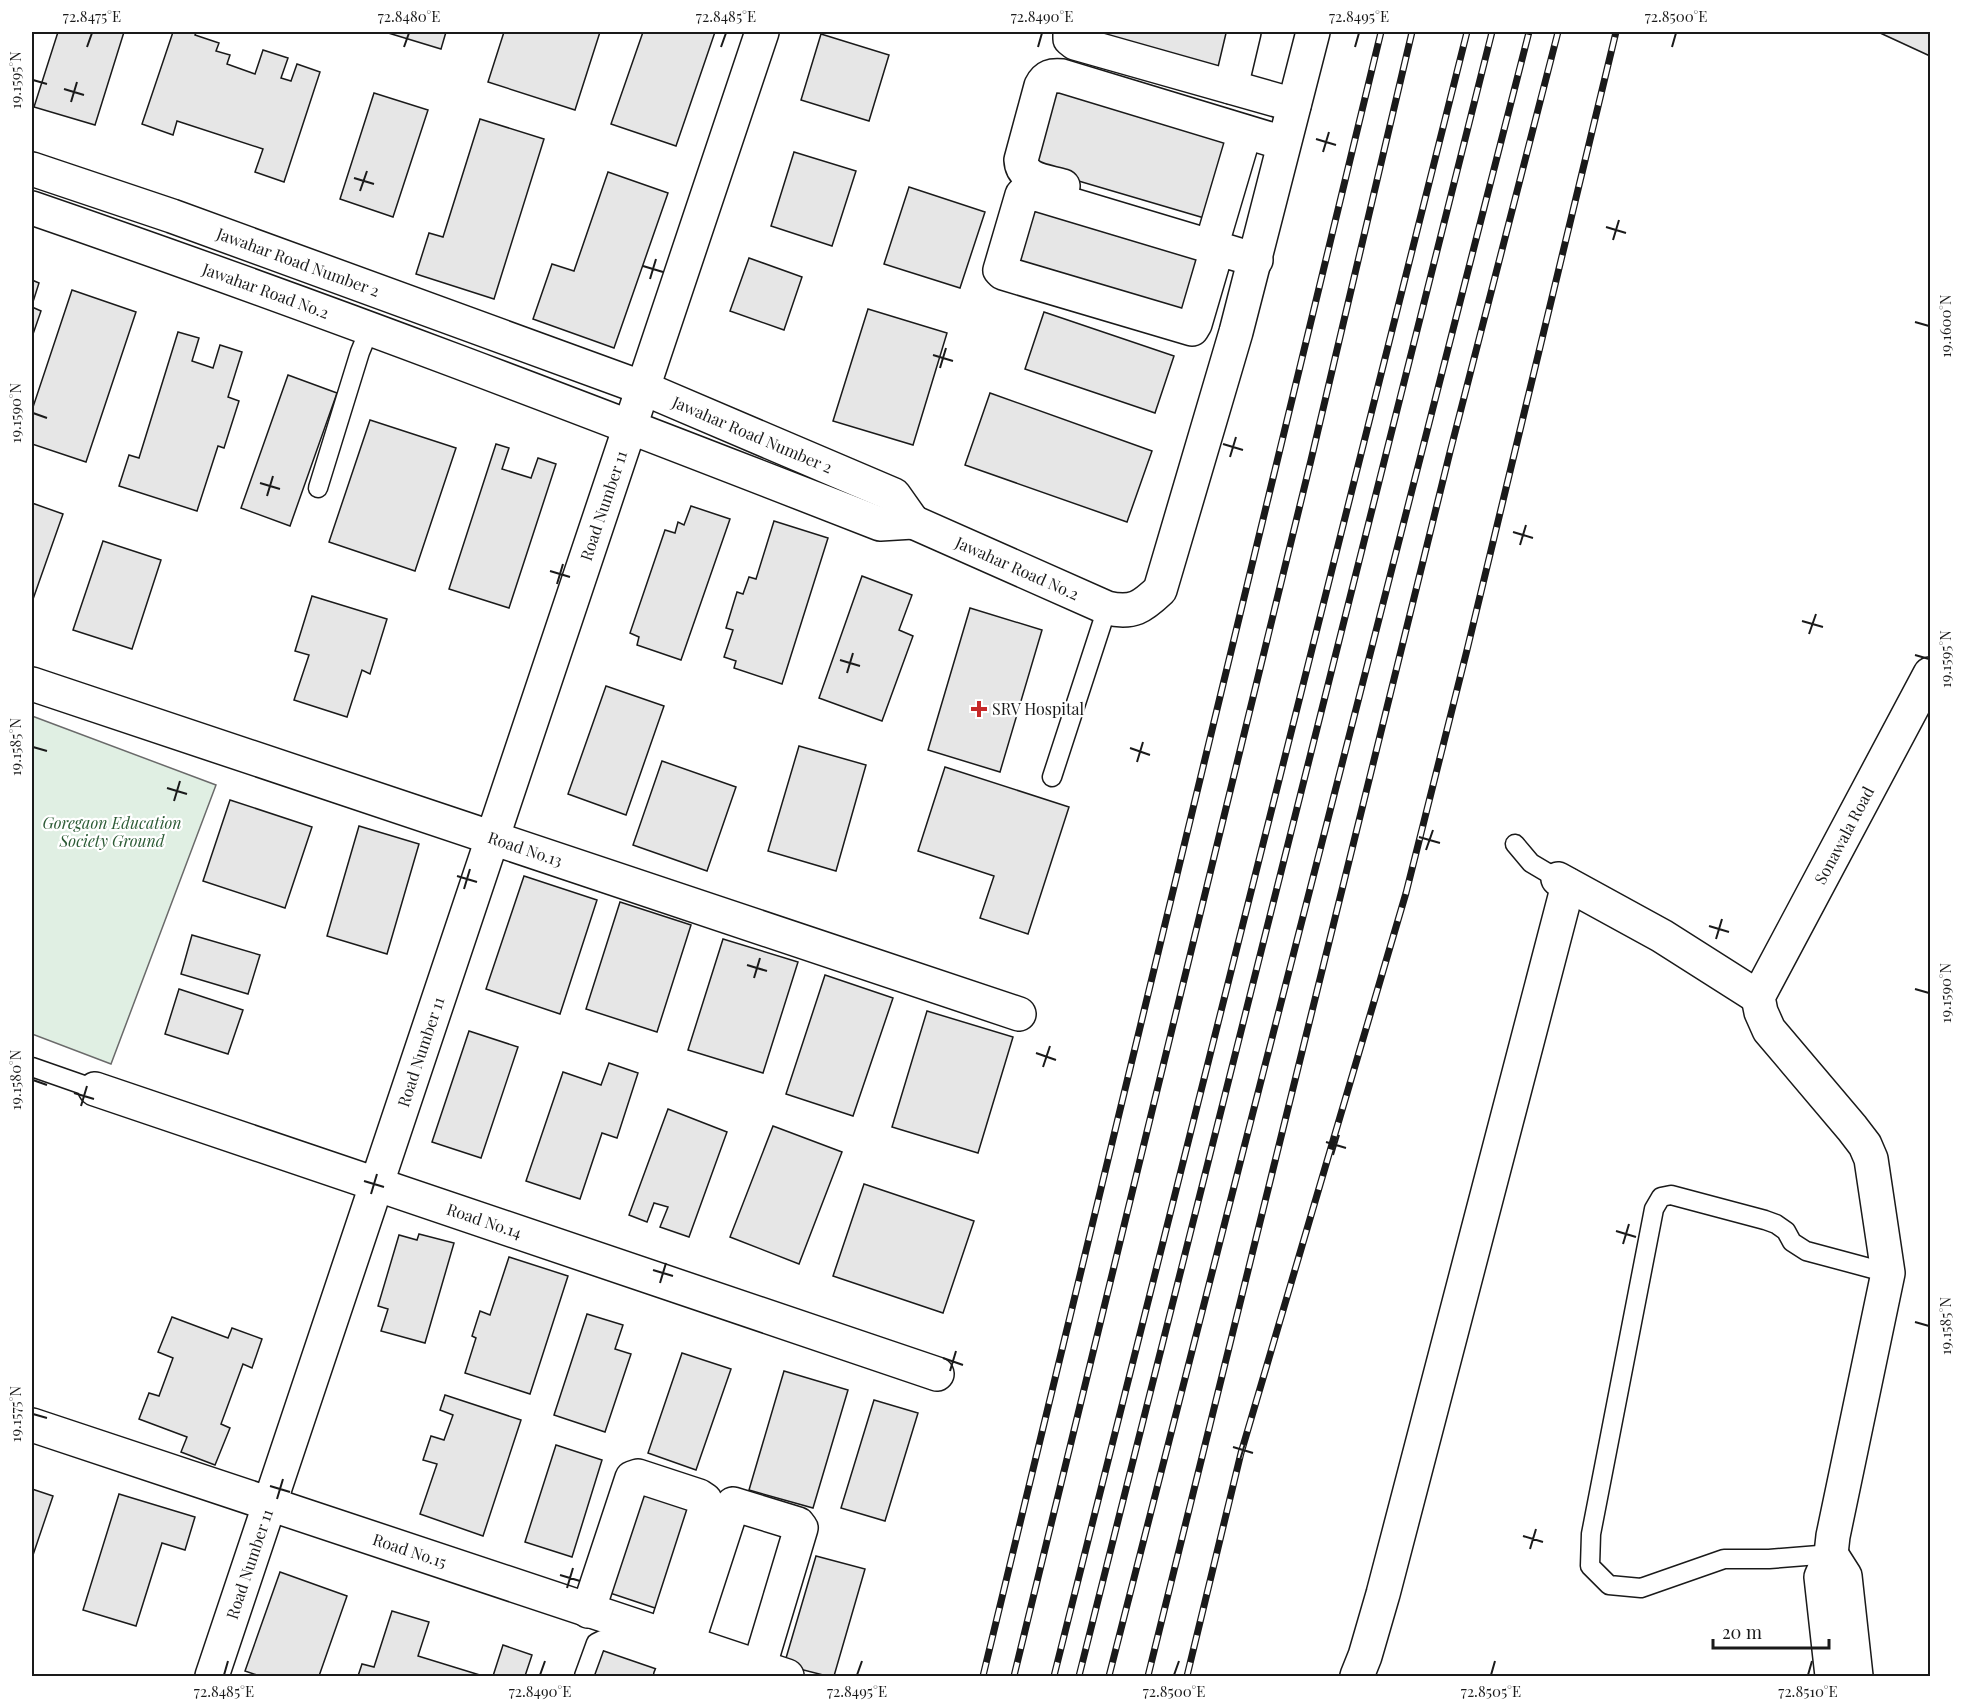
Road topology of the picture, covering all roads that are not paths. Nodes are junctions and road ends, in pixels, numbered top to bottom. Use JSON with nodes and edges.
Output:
{"nodes":[{"id":1,"x":762,"y":32,"type":"edge"},
{"id":2,"x":1070,"y":32,"type":"edge"},
{"id":3,"x":1244,"y":32,"type":"edge"},
{"id":4,"x":1305,"y":33,"type":"edge"},
{"id":5,"x":1231,"y":87,"type":"junction"},
{"id":6,"x":1294,"y":105,"type":"junction"},
{"id":7,"x":1245,"y":132,"type":"junction"},
{"id":8,"x":1283,"y":143,"type":"junction"},
{"id":9,"x":32,"y":169,"type":"edge"},
{"id":10,"x":90,"y":189,"type":"junction"},
{"id":11,"x":32,"y":208,"type":"edge"},
{"id":12,"x":172,"y":216,"type":"junction"},
{"id":13,"x":80,"y":225,"type":"junction"},
{"id":14,"x":1216,"y":240,"type":"junction"},
{"id":15,"x":1258,"y":251,"type":"junction"},
{"id":16,"x":161,"y":252,"type":"junction"},
{"id":17,"x":1197,"y":319,"type":"junction"},
{"id":18,"x":370,"y":328,"type":"junction"},
{"id":19,"x":1236,"y":332,"type":"junction"},
{"id":20,"x":643,"y":388,"type":"junction"},
{"id":21,"x":631,"y":427,"type":"junction"},
{"id":22,"x":318,"y":488,"type":"dead end"},
{"id":23,"x":913,"y":522,"type":"junction"},
{"id":24,"x":1115,"y":610,"type":"junction"},
{"id":25,"x":1930,"y":674,"type":"edge"},
{"id":26,"x":32,"y":684,"type":"edge"},
{"id":27,"x":1052,"y":777,"type":"dead end"},
{"id":28,"x":493,"y":838,"type":"junction"},
{"id":29,"x":1515,"y":844,"type":"dead end"},
{"id":30,"x":1563,"y":882,"type":"junction"},
{"id":31,"x":1758,"y":997,"type":"junction"},
{"id":32,"x":1019,"y":1014,"type":"dead end"},
{"id":33,"x":32,"y":1067,"type":"edge"},
{"id":34,"x":95,"y":1089,"type":"joint"},
{"id":35,"x":377,"y":1185,"type":"junction"},
{"id":36,"x":1888,"y":1273,"type":"junction"},
{"id":37,"x":937,"y":1374,"type":"dead end"},
{"id":38,"x":32,"y":1425,"type":"edge"},
{"id":39,"x":269,"y":1504,"type":"junction"},
{"id":40,"x":1832,"y":1569,"type":"junction"},
{"id":41,"x":591,"y":1601,"type":"junction"},
{"id":42,"x":667,"y":1647,"type":"edge"},
{"id":43,"x":772,"y":1669,"type":"edge"},
{"id":44,"x":212,"y":1677,"type":"edge"},
{"id":45,"x":584,"y":1677,"type":"edge"},
{"id":46,"x":712,"y":1677,"type":"edge"},
{"id":47,"x":1357,"y":1677,"type":"edge"},
{"id":48,"x":1832,"y":1677,"type":"edge"},
{"id":49,"x":1856,"y":1677,"type":"edge"}],
"edges":[{"from":1,"to":20,"type":"street","name":"Road Number 11"},
{"from":2,"to":5,"type":"street"},
{"from":3,"to":5,"type":"street"},
{"from":4,"to":6,"type":"street"},
{"from":5,"to":6,"type":"street"},
{"from":6,"to":8,"type":"street"},
{"from":7,"to":8,"type":"street"},
{"from":7,"to":14,"type":"street"},
{"from":7,"to":14,"type":"street"},
{"from":8,"to":15,"type":"street"},
{"from":9,"to":10,"type":"street","name":"Jawahar Road Number 2"},
{"from":10,"to":12,"type":"street","name":"Jawahar Road Number 2"},
{"from":10,"to":13,"type":"street"},
{"from":11,"to":13,"type":"street"},
{"from":12,"to":16,"type":"street"},
{"from":12,"to":20,"type":"street","name":"Jawahar Road Number 2"},
{"from":13,"to":16,"type":"street"},
{"from":14,"to":15,"type":"street"},
{"from":14,"to":17,"type":"street"},
{"from":14,"to":17,"type":"street"},
{"from":15,"to":19,"type":"street"},
{"from":16,"to":18,"type":"street","name":"Jawahar Road No.2"},
{"from":17,"to":19,"type":"street"},
{"from":18,"to":21,"type":"street"},
{"from":18,"to":22,"type":"lane"},
{"from":19,"to":24,"type":"street"},
{"from":20,"to":21,"type":"street","name":"Road Number 11"},
{"from":20,"to":23,"type":"street","name":"Jawahar Road Number 2"},
{"from":21,"to":23,"type":"street"},
{"from":21,"to":28,"type":"street","name":"Road Number 11"},
{"from":23,"to":24,"type":"street","name":"Jawahar Road No.2"},
{"from":24,"to":27,"type":"lane"},
{"from":25,"to":31,"type":"street","name":"Sonawala Road"},
{"from":26,"to":28,"type":"street","name":"Road No.13"},
{"from":28,"to":32,"type":"street","name":"Road No.13"},
{"from":28,"to":35,"type":"street","name":"Road Number 11"},
{"from":29,"to":30,"type":"lane"},
{"from":30,"to":31,"type":"street"},
{"from":30,"to":47,"type":"street"},
{"from":31,"to":36,"type":"street"},
{"from":33,"to":34,"type":"lane","name":"Road No.14"},
{"from":34,"to":35,"type":"street","name":"Road No.14"},
{"from":35,"to":37,"type":"street","name":"Road No.14"},
{"from":35,"to":39,"type":"street","name":"Road Number 11"},
{"from":36,"to":40,"type":"street"},
{"from":36,"to":40,"type":"lane"},
{"from":38,"to":39,"type":"street","name":"Road No.15"},
{"from":39,"to":41,"type":"street","name":"Road No.15"},
{"from":39,"to":44,"type":"street","name":"Road Number 11"},
{"from":40,"to":48,"type":"street"},
{"from":40,"to":49,"type":"street"},
{"from":41,"to":42,"type":"street","name":"Road No.15"},
{"from":41,"to":42,"type":"street"},
{"from":42,"to":43,"type":"street","name":"Road No.15"},
{"from":42,"to":43,"type":"street"},
{"from":42,"to":45,"type":"lane"},
{"from":42,"to":46,"type":"street"}]}
